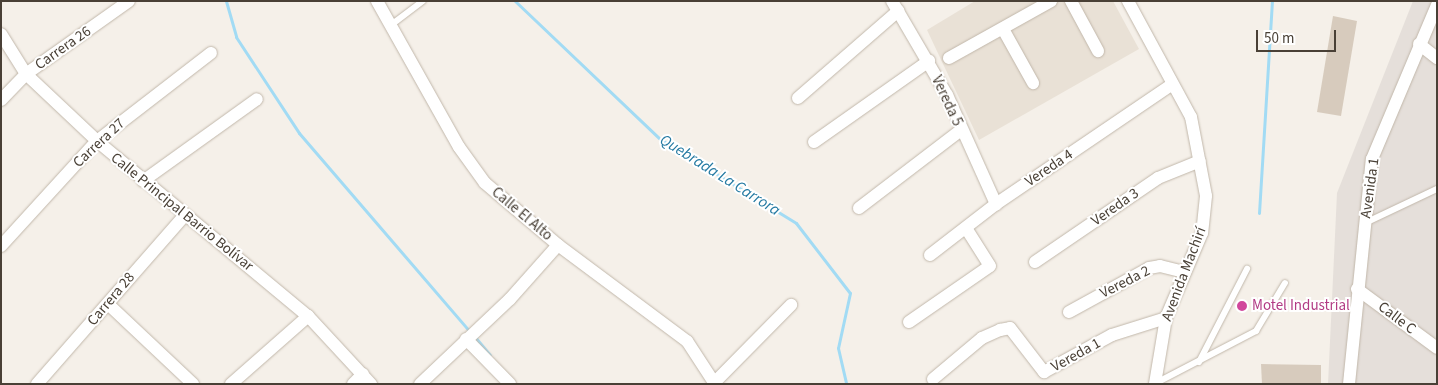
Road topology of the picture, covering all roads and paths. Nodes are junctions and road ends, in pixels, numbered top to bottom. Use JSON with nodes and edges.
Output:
{"nodes":[{"id":1,"x":128,"y":1,"type":"edge"},
{"id":2,"x":377,"y":1,"type":"edge"},
{"id":3,"x":423,"y":1,"type":"edge"},
{"id":4,"x":1051,"y":1,"type":"edge"},
{"id":5,"x":1070,"y":1,"type":"edge"},
{"id":6,"x":1128,"y":1,"type":"edge"},
{"id":7,"x":1437,"y":5,"type":"edge"},
{"id":8,"x":896,"y":6,"type":"edge"},
{"id":9,"x":391,"y":25,"type":"junction"},
{"id":10,"x":1003,"y":29,"type":"junction"},
{"id":11,"x":1,"y":34,"type":"edge"},
{"id":12,"x":1419,"y":44,"type":"junction"},
{"id":13,"x":1098,"y":51,"type":"dead end"},
{"id":14,"x":210,"y":53,"type":"dead end"},
{"id":15,"x":949,"y":58,"type":"dead end"},
{"id":16,"x":1437,"y":58,"type":"edge"},
{"id":17,"x":928,"y":61,"type":"junction"},
{"id":18,"x":26,"y":74,"type":"junction"},
{"id":19,"x":1033,"y":83,"type":"dead end"},
{"id":20,"x":1171,"y":86,"type":"junction"},
{"id":21,"x":798,"y":98,"type":"dead end"},
{"id":22,"x":257,"y":99,"type":"dead end"},
{"id":23,"x":1,"y":100,"type":"edge"},
{"id":24,"x":961,"y":130,"type":"junction"},
{"id":25,"x":97,"y":141,"type":"junction"},
{"id":26,"x":814,"y":142,"type":"dead end"},
{"id":27,"x":1200,"y":161,"type":"junction"},
{"id":28,"x":143,"y":181,"type":"junction"},
{"id":29,"x":1437,"y":189,"type":"edge"},
{"id":30,"x":996,"y":204,"type":"junction"},
{"id":31,"x":859,"y":208,"type":"dead end"},
{"id":32,"x":184,"y":215,"type":"junction"},
{"id":33,"x":1365,"y":223,"type":"junction"},
{"id":34,"x":966,"y":228,"type":"junction"},
{"id":35,"x":558,"y":245,"type":"junction"},
{"id":36,"x":1,"y":246,"type":"edge"},
{"id":37,"x":930,"y":255,"type":"dead end"},
{"id":38,"x":1035,"y":262,"type":"dead end"},
{"id":39,"x":1247,"y":270,"type":"dead end"},
{"id":40,"x":1184,"y":272,"type":"junction"},
{"id":41,"x":1284,"y":283,"type":"dead end"},
{"id":42,"x":1357,"y":289,"type":"junction"},
{"id":43,"x":108,"y":304,"type":"junction"},
{"id":44,"x":791,"y":305,"type":"dead end"},
{"id":45,"x":1069,"y":312,"type":"dead end"},
{"id":46,"x":308,"y":316,"type":"junction"},
{"id":47,"x":1166,"y":318,"type":"junction"},
{"id":48,"x":908,"y":322,"type":"dead end"},
{"id":49,"x":466,"y":339,"type":"junction"},
{"id":50,"x":1437,"y":348,"type":"edge"},
{"id":51,"x":1198,"y":362,"type":"junction"},
{"id":52,"x":367,"y":379,"type":"edge"},
{"id":53,"x":933,"y":379,"type":"dead end"},
{"id":54,"x":37,"y":384,"type":"edge"},
{"id":55,"x":193,"y":384,"type":"edge"},
{"id":56,"x":231,"y":384,"type":"edge"},
{"id":57,"x":353,"y":384,"type":"edge"},
{"id":58,"x":420,"y":384,"type":"edge"},
{"id":59,"x":510,"y":384,"type":"edge"},
{"id":60,"x":714,"y":384,"type":"edge"},
{"id":61,"x":1155,"y":384,"type":"edge"},
{"id":62,"x":1349,"y":384,"type":"edge"}],
"edges":[{"from":1,"to":18,"type":"street","name":"Carrera 26"},
{"from":2,"to":9,"type":"street","name":"Calle El Alto"},
{"from":3,"to":9,"type":"lane"},
{"from":4,"to":10,"type":"street"},
{"from":5,"to":13,"type":"street"},
{"from":6,"to":20,"type":"street","name":"Avenida Machirí"},
{"from":7,"to":12,"type":"street","name":"Avenida 1"},
{"from":8,"to":17,"type":"street","name":"Vereda 5"},
{"from":8,"to":21,"type":"street"},
{"from":9,"to":35,"type":"street","name":"Calle El Alto"},
{"from":10,"to":15,"type":"street"},
{"from":10,"to":19,"type":"street"},
{"from":11,"to":18,"type":"street","name":"Calle Principal Barrio Bolívar"},
{"from":12,"to":16,"type":"street"},
{"from":12,"to":33,"type":"street","name":"Avenida 1"},
{"from":14,"to":25,"type":"street","name":"Carrera 27"},
{"from":17,"to":24,"type":"street","name":"Vereda 5"},
{"from":17,"to":26,"type":"street"},
{"from":18,"to":23,"type":"street","name":"Carrera 26"},
{"from":18,"to":25,"type":"street","name":"Calle Principal Barrio Bolívar"},
{"from":20,"to":27,"type":"street","name":"Avenida Machirí"},
{"from":20,"to":30,"type":"street","name":"Vereda 4"},
{"from":22,"to":28,"type":"street"},
{"from":24,"to":30,"type":"street","name":"Vereda 5"},
{"from":24,"to":31,"type":"street"},
{"from":25,"to":28,"type":"street","name":"Calle Principal Barrio Bolívar"},
{"from":25,"to":36,"type":"street","name":"Carrera 27"},
{"from":27,"to":38,"type":"street","name":"Vereda 3"},
{"from":27,"to":40,"type":"street","name":"Avenida Machirí"},
{"from":28,"to":32,"type":"street","name":"Calle Principal Barrio Bolívar"},
{"from":29,"to":33,"type":"lane"},
{"from":30,"to":34,"type":"street","name":"Vereda 4"},
{"from":32,"to":43,"type":"street","name":"Carrera 28"},
{"from":32,"to":46,"type":"street","name":"Calle Principal Barrio Bolívar"},
{"from":33,"to":42,"type":"street","name":"Avenida 1"},
{"from":34,"to":37,"type":"street","name":"Vereda 4"},
{"from":34,"to":48,"type":"street"},
{"from":35,"to":49,"type":"street"},
{"from":35,"to":60,"type":"street","name":"Calle El Alto"},
{"from":39,"to":51,"type":"lane"},
{"from":40,"to":45,"type":"street","name":"Vereda 2"},
{"from":40,"to":47,"type":"street","name":"Avenida Machirí"},
{"from":41,"to":51,"type":"lane"},
{"from":42,"to":50,"type":"street","name":"Calle C"},
{"from":42,"to":62,"type":"street","name":"Avenida 1"},
{"from":43,"to":54,"type":"street","name":"Carrera 28"},
{"from":43,"to":55,"type":"street"},
{"from":44,"to":60,"type":"street"},
{"from":46,"to":52,"type":"street","name":"Calle Principal Barrio Bolívar"},
{"from":46,"to":56,"type":"street"},
{"from":47,"to":53,"type":"street","name":"Vereda 1"},
{"from":47,"to":61,"type":"street","name":"Avenida Machirí"},
{"from":49,"to":58,"type":"street"},
{"from":49,"to":59,"type":"street"},
{"from":51,"to":61,"type":"lane"},
{"from":52,"to":57,"type":"street"}]}
